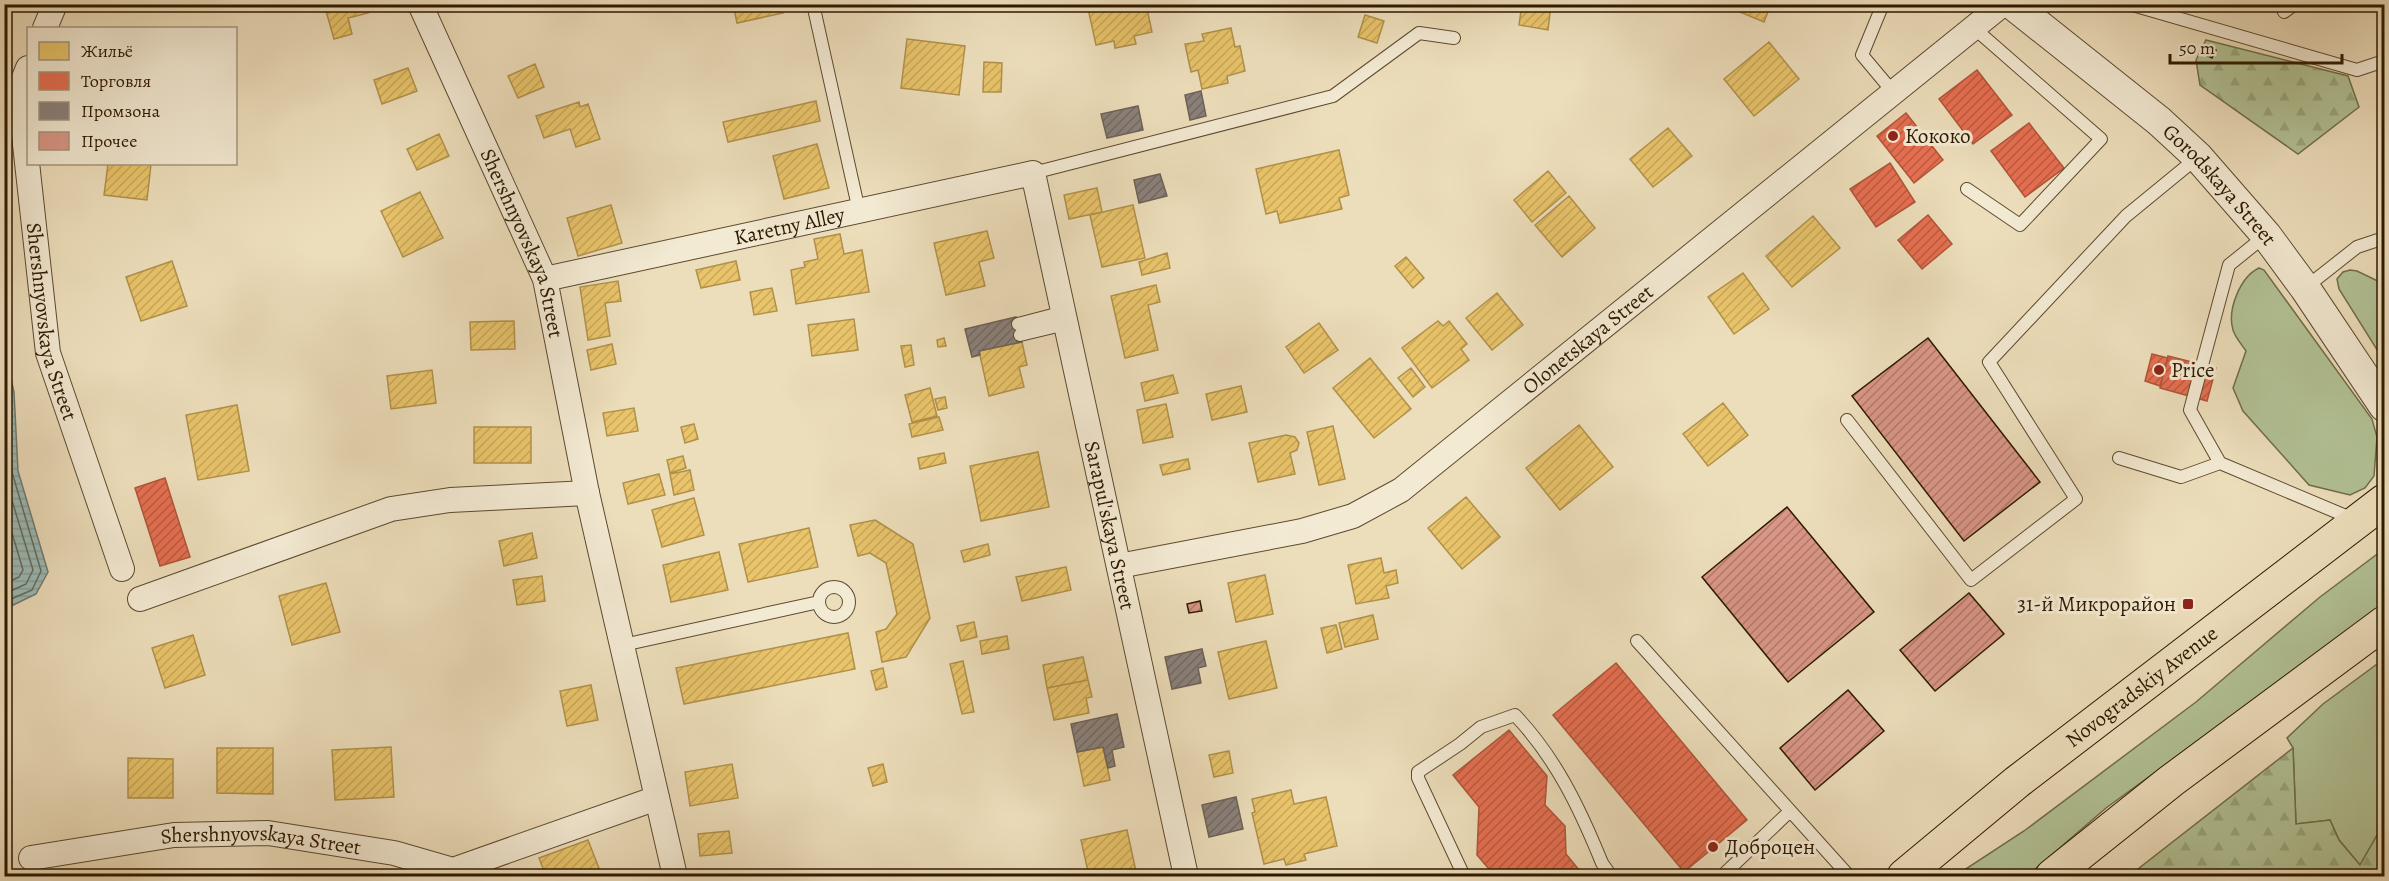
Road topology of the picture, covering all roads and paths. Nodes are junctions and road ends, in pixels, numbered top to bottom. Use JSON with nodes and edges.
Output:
{"nodes":[{"id":1,"x":55,"y":4,"type":"edge"},
{"id":2,"x":420,"y":4,"type":"edge"},
{"id":3,"x":813,"y":4,"type":"edge"},
{"id":4,"x":1883,"y":4,"type":"edge"},
{"id":5,"x":2003,"y":4,"type":"edge"},
{"id":6,"x":2012,"y":4,"type":"edge"},
{"id":7,"x":2129,"y":4,"type":"edge"},
{"id":8,"x":2295,"y":4,"type":"edge"},
{"id":9,"x":2284,"y":12,"type":"dead end"},
{"id":10,"x":45,"y":27,"type":"edge"},
{"id":11,"x":1974,"y":28,"type":"junction"},
{"id":12,"x":1454,"y":38,"type":"dead end"},
{"id":13,"x":2385,"y":61,"type":"edge"},
{"id":14,"x":27,"y":70,"type":"edge"},
{"id":15,"x":1893,"y":92,"type":"junction"},
{"id":16,"x":2198,"y":157,"type":"junction"},
{"id":17,"x":27,"y":163,"type":"edge"},
{"id":18,"x":27,"y":165,"type":"edge"},
{"id":19,"x":1033,"y":173,"type":"junction"},
{"id":20,"x":1967,"y":189,"type":"dead end"},
{"id":21,"x":859,"y":211,"type":"junction"},
{"id":22,"x":2266,"y":235,"type":"junction"},
{"id":23,"x":2385,"y":238,"type":"edge"},
{"id":24,"x":545,"y":279,"type":"junction"},
{"id":25,"x":2305,"y":288,"type":"junction"},
{"id":26,"x":1065,"y":318,"type":"junction"},
{"id":27,"x":1019,"y":329,"type":"dead end"},
{"id":28,"x":2385,"y":406,"type":"edge"},
{"id":29,"x":1847,"y":420,"type":"dead end"},
{"id":30,"x":2119,"y":458,"type":"dead end"},
{"id":31,"x":2220,"y":463,"type":"junction"},
{"id":32,"x":587,"y":493,"type":"junction"},
{"id":33,"x":2385,"y":501,"type":"edge"},
{"id":34,"x":2358,"y":522,"type":"junction"},
{"id":35,"x":1119,"y":566,"type":"junction"},
{"id":36,"x":122,"y":568,"type":"dead end"},
{"id":37,"x":140,"y":599,"type":"dead end"},
{"id":38,"x":819,"y":602,"type":"dead end"},
{"id":39,"x":2385,"y":623,"type":"edge"},
{"id":40,"x":1637,"y":641,"type":"dead end"},
{"id":41,"x":623,"y":645,"type":"junction"},
{"id":42,"x":657,"y":798,"type":"junction"},
{"id":43,"x":1789,"y":812,"type":"junction"},
{"id":44,"x":31,"y":858,"type":"dead end"},
{"id":45,"x":448,"y":873,"type":"edge"},
{"id":46,"x":675,"y":876,"type":"edge"},
{"id":47,"x":1186,"y":876,"type":"edge"},
{"id":48,"x":1464,"y":876,"type":"edge"},
{"id":49,"x":1611,"y":876,"type":"edge"},
{"id":50,"x":1722,"y":876,"type":"edge"},
{"id":51,"x":1849,"y":876,"type":"edge"},
{"id":52,"x":1905,"y":876,"type":"edge"},
{"id":53,"x":2052,"y":876,"type":"edge"}],
"edges":[{"from":1,"to":10,"type":"street"},
{"from":2,"to":24,"type":"street","name":"Shershnyovskaya Street"},
{"from":3,"to":21,"type":"lane"},
{"from":4,"to":15,"type":"lane"},
{"from":5,"to":11,"type":"street","name":"Olonetskaya Street"},
{"from":6,"to":16,"type":"street","name":"Gorodskaya Street"},
{"from":7,"to":13,"type":"lane"},
{"from":8,"to":9,"type":"lane"},
{"from":11,"to":15,"type":"street","name":"Olonetskaya Street"},
{"from":11,"to":20,"type":"lane"},
{"from":12,"to":19,"type":"lane"},
{"from":14,"to":17,"type":"street","name":"Shershnyovskaya Street"},
{"from":15,"to":35,"type":"street","name":"Olonetskaya Street"},
{"from":16,"to":22,"type":"street","name":"Gorodskaya Street"},
{"from":16,"to":29,"type":"lane"},
{"from":18,"to":36,"type":"street","name":"Shershnyovskaya Street"},
{"from":19,"to":21,"type":"street","name":"Karetny Alley"},
{"from":19,"to":26,"type":"street","name":"Sarapul'skaya Street"},
{"from":21,"to":24,"type":"street","name":"Karetny Alley"},
{"from":22,"to":25,"type":"street","name":"Gorodskaya Street"},
{"from":22,"to":31,"type":"lane"},
{"from":23,"to":25,"type":"lane"},
{"from":24,"to":32,"type":"street","name":"Shershnyovskaya Street"},
{"from":25,"to":28,"type":"street","name":"Gorodskaya Street"},
{"from":26,"to":27,"type":"lane"},
{"from":26,"to":35,"type":"street","name":"Sarapul'skaya Street"},
{"from":30,"to":31,"type":"lane"},
{"from":31,"to":34,"type":"lane"},
{"from":32,"to":37,"type":"street"},
{"from":32,"to":41,"type":"street","name":"Shershnyovskaya Street"},
{"from":33,"to":34,"type":"main road","name":"Novogradskiy Avenue"},
{"from":34,"to":52,"type":"main road","name":"Novogradskiy Avenue"},
{"from":35,"to":47,"type":"street","name":"Sarapul'skaya Street"},
{"from":38,"to":41,"type":"lane"},
{"from":39,"to":53,"type":"main road"},
{"from":40,"to":43,"type":"lane"},
{"from":41,"to":42,"type":"street","name":"Shershnyovskaya Street"},
{"from":42,"to":45,"type":"street","name":"Shershnyovskaya Street"},
{"from":42,"to":46,"type":"street","name":"Shershnyovskaya Street"},
{"from":43,"to":50,"type":"lane"},
{"from":43,"to":51,"type":"lane"},
{"from":44,"to":45,"type":"street","name":"Shershnyovskaya Street"},
{"from":48,"to":49,"type":"lane"}]}
